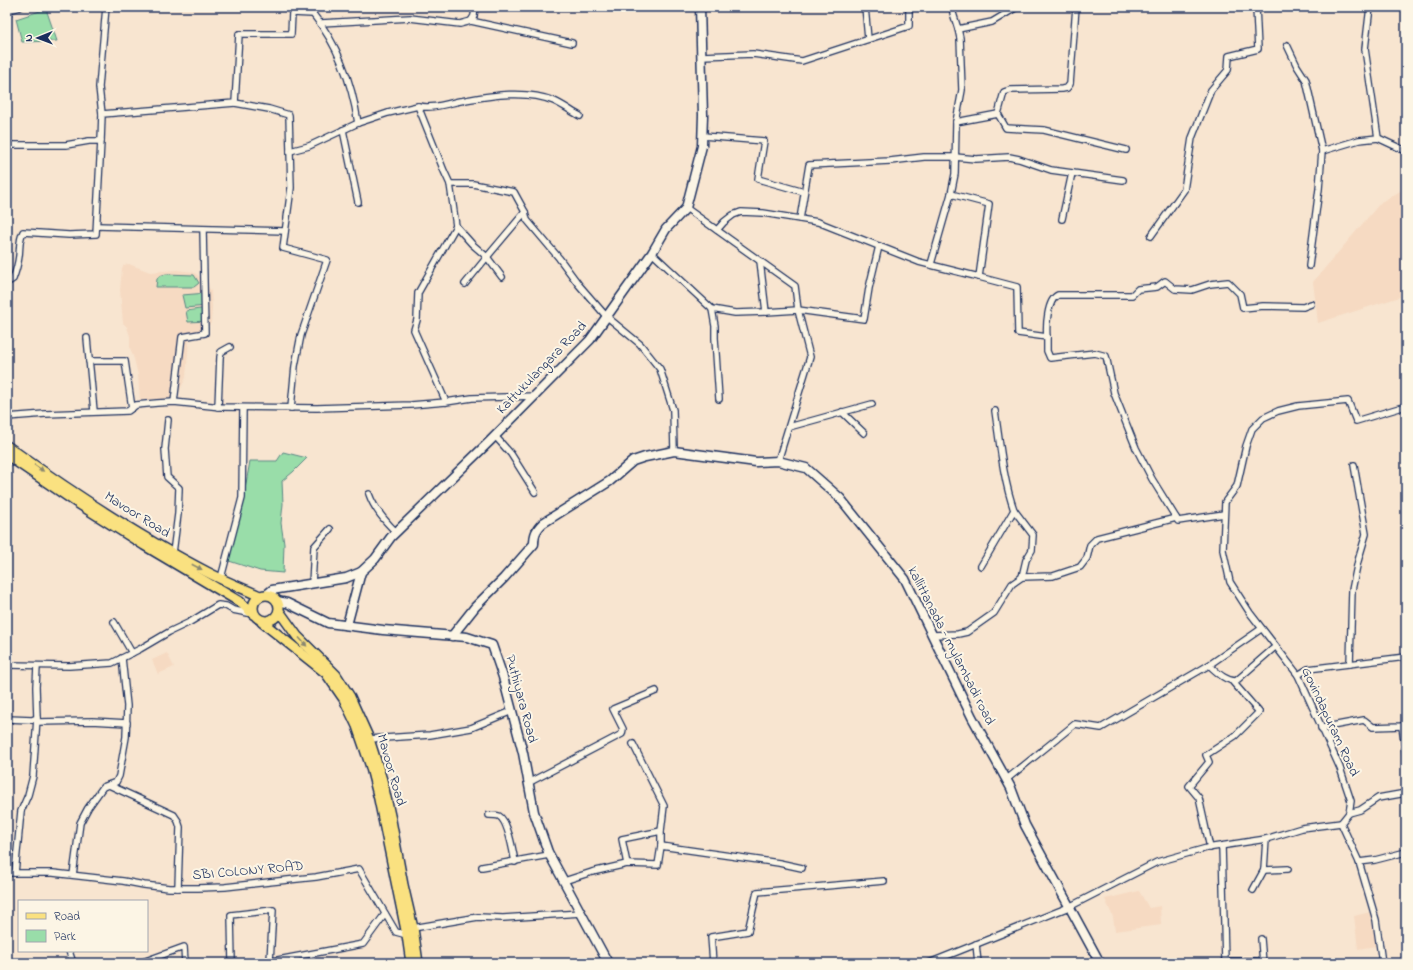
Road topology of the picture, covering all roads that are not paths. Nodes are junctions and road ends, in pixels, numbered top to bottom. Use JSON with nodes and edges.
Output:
{"nodes":[{"id":1,"x":20,"y":7,"type":"edge"},
{"id":2,"x":106,"y":7,"type":"edge"},
{"id":3,"x":475,"y":7,"type":"edge"},
{"id":4,"x":700,"y":7,"type":"edge"},
{"id":5,"x":865,"y":7,"type":"edge"},
{"id":6,"x":909,"y":7,"type":"edge"},
{"id":7,"x":954,"y":7,"type":"edge"},
{"id":8,"x":1017,"y":7,"type":"edge"},
{"id":9,"x":1076,"y":7,"type":"edge"},
{"id":10,"x":1256,"y":7,"type":"edge"},
{"id":11,"x":1370,"y":7,"type":"edge"},
{"id":12,"x":292,"y":10,"type":"edge"},
{"id":13,"x":7,"y":17,"type":"edge"},
{"id":14,"x":471,"y":21,"type":"junction"},
{"id":15,"x":321,"y":23,"type":"junction"},
{"id":16,"x":958,"y":29,"type":"junction"},
{"id":17,"x":868,"y":39,"type":"junction"},
{"id":18,"x":572,"y":43,"type":"dead end"},
{"id":19,"x":1287,"y":45,"type":"dead end"},
{"id":20,"x":702,"y":56,"type":"junction"},
{"id":21,"x":235,"y":103,"type":"junction"},
{"id":22,"x":418,"y":106,"type":"junction"},
{"id":23,"x":102,"y":114,"type":"junction"},
{"id":24,"x":998,"y":114,"type":"junction"},
{"id":25,"x":580,"y":116,"type":"dead end"},
{"id":26,"x":956,"y":122,"type":"junction"},
{"id":27,"x":358,"y":123,"type":"junction"},
{"id":28,"x":343,"y":130,"type":"junction"},
{"id":29,"x":703,"y":136,"type":"junction"},
{"id":30,"x":1378,"y":138,"type":"junction"},
{"id":31,"x":101,"y":141,"type":"junction"},
{"id":32,"x":7,"y":145,"type":"edge"},
{"id":33,"x":1126,"y":150,"type":"dead end"},
{"id":34,"x":290,"y":151,"type":"junction"},
{"id":35,"x":1322,"y":151,"type":"junction"},
{"id":36,"x":1406,"y":151,"type":"edge"},
{"id":37,"x":956,"y":157,"type":"junction"},
{"id":38,"x":1072,"y":173,"type":"junction"},
{"id":39,"x":1123,"y":180,"type":"dead end"},
{"id":40,"x":450,"y":184,"type":"junction"},
{"id":41,"x":804,"y":192,"type":"junction"},
{"id":42,"x":951,"y":194,"type":"junction"},
{"id":43,"x":358,"y":202,"type":"dead end"},
{"id":44,"x":686,"y":208,"type":"junction"},
{"id":45,"x":525,"y":212,"type":"junction"},
{"id":46,"x":800,"y":219,"type":"junction"},
{"id":47,"x":1062,"y":219,"type":"dead end"},
{"id":48,"x":97,"y":226,"type":"junction"},
{"id":49,"x":456,"y":226,"type":"junction"},
{"id":50,"x":203,"y":229,"type":"junction"},
{"id":51,"x":718,"y":230,"type":"junction"},
{"id":52,"x":285,"y":231,"type":"junction"},
{"id":53,"x":1150,"y":236,"type":"dead end"},
{"id":54,"x":879,"y":246,"type":"junction"},
{"id":55,"x":652,"y":252,"type":"junction"},
{"id":56,"x":487,"y":257,"type":"junction"},
{"id":57,"x":760,"y":261,"type":"junction"},
{"id":58,"x":931,"y":264,"type":"junction"},
{"id":59,"x":1309,"y":266,"type":"dead end"},
{"id":60,"x":502,"y":277,"type":"dead end"},
{"id":61,"x":979,"y":277,"type":"junction"},
{"id":62,"x":7,"y":280,"type":"edge"},
{"id":63,"x":465,"y":284,"type":"dead end"},
{"id":64,"x":1311,"y":304,"type":"dead end"},
{"id":65,"x":712,"y":309,"type":"junction"},
{"id":66,"x":798,"y":310,"type":"junction"},
{"id":67,"x":766,"y":312,"type":"junction"},
{"id":68,"x":606,"y":316,"type":"junction"},
{"id":69,"x":1047,"y":337,"type":"junction"},
{"id":70,"x":87,"y":338,"type":"dead end"},
{"id":71,"x":230,"y":347,"type":"dead end"},
{"id":72,"x":89,"y":361,"type":"junction"},
{"id":73,"x":535,"y":396,"type":"junction"},
{"id":74,"x":719,"y":399,"type":"dead end"},
{"id":75,"x":174,"y":402,"type":"junction"},
{"id":76,"x":446,"y":402,"type":"junction"},
{"id":77,"x":872,"y":404,"type":"dead end"},
{"id":78,"x":1406,"y":406,"type":"edge"},
{"id":79,"x":218,"y":407,"type":"junction"},
{"id":80,"x":132,"y":408,"type":"junction"},
{"id":81,"x":243,"y":408,"type":"junction"},
{"id":82,"x":290,"y":408,"type":"junction"},
{"id":83,"x":94,"y":411,"type":"junction"},
{"id":84,"x":995,"y":411,"type":"dead end"},
{"id":85,"x":842,"y":412,"type":"junction"},
{"id":86,"x":7,"y":417,"type":"edge"},
{"id":87,"x":168,"y":420,"type":"dead end"},
{"id":88,"x":789,"y":427,"type":"junction"},
{"id":89,"x":864,"y":433,"type":"dead end"},
{"id":90,"x":495,"y":436,"type":"junction"},
{"id":91,"x":7,"y":446,"type":"edge"},
{"id":92,"x":674,"y":451,"type":"junction"},
{"id":93,"x":7,"y":455,"type":"edge"},
{"id":94,"x":778,"y":461,"type":"junction"},
{"id":95,"x":1354,"y":465,"type":"dead end"},
{"id":96,"x":535,"y":492,"type":"dead end"},
{"id":97,"x":370,"y":494,"type":"dead end"},
{"id":98,"x":1014,"y":510,"type":"junction"},
{"id":99,"x":1224,"y":514,"type":"junction"},
{"id":100,"x":1176,"y":518,"type":"junction"},
{"id":101,"x":330,"y":530,"type":"dead end"},
{"id":102,"x":396,"y":532,"type":"junction"},
{"id":103,"x":173,"y":553,"type":"junction"},
{"id":104,"x":981,"y":566,"type":"dead end"},
{"id":105,"x":361,"y":572,"type":"junction"},
{"id":106,"x":1022,"y":577,"type":"junction"},
{"id":107,"x":221,"y":578,"type":"junction"},
{"id":108,"x":312,"y":584,"type":"junction"},
{"id":109,"x":263,"y":596,"type":"junction"},
{"id":110,"x":277,"y":601,"type":"junction"},
{"id":111,"x":279,"y":611,"type":"junction"},
{"id":112,"x":254,"y":614,"type":"junction"},
{"id":113,"x":114,"y":622,"type":"dead end"},
{"id":114,"x":262,"y":622,"type":"junction"},
{"id":115,"x":347,"y":625,"type":"junction"},
{"id":116,"x":1261,"y":628,"type":"junction"},
{"id":117,"x":933,"y":635,"type":"junction"},
{"id":118,"x":452,"y":636,"type":"junction"},
{"id":119,"x":1275,"y":647,"type":"junction"},
{"id":120,"x":132,"y":653,"type":"junction"},
{"id":121,"x":1406,"y":656,"type":"edge"},
{"id":122,"x":122,"y":658,"type":"junction"},
{"id":123,"x":1350,"y":664,"type":"junction"},
{"id":124,"x":7,"y":665,"type":"edge"},
{"id":125,"x":1209,"y":665,"type":"junction"},
{"id":126,"x":37,"y":666,"type":"junction"},
{"id":127,"x":1298,"y":675,"type":"junction"},
{"id":128,"x":1232,"y":681,"type":"junction"},
{"id":129,"x":656,"y":691,"type":"dead end"},
{"id":130,"x":512,"y":711,"type":"junction"},
{"id":131,"x":7,"y":719,"type":"edge"},
{"id":132,"x":37,"y":720,"type":"junction"},
{"id":133,"x":127,"y":723,"type":"junction"},
{"id":134,"x":1404,"y":725,"type":"edge"},
{"id":135,"x":1321,"y":728,"type":"junction"},
{"id":136,"x":369,"y":739,"type":"junction"},
{"id":137,"x":633,"y":744,"type":"dead end"},
{"id":138,"x":1406,"y":756,"type":"edge"},
{"id":139,"x":1007,"y":779,"type":"junction"},
{"id":140,"x":528,"y":783,"type":"junction"},
{"id":141,"x":108,"y":785,"type":"junction"},
{"id":142,"x":1406,"y":793,"type":"edge"},
{"id":143,"x":1349,"y":813,"type":"junction"},
{"id":144,"x":489,"y":815,"type":"dead end"},
{"id":145,"x":1341,"y":823,"type":"junction"},
{"id":146,"x":661,"y":831,"type":"junction"},
{"id":147,"x":1266,"y":839,"type":"junction"},
{"id":148,"x":661,"y":846,"type":"junction"},
{"id":149,"x":1222,"y":846,"type":"junction"},
{"id":150,"x":1210,"y":848,"type":"junction"},
{"id":151,"x":1406,"y":852,"type":"edge"},
{"id":152,"x":549,"y":855,"type":"junction"},
{"id":153,"x":515,"y":862,"type":"junction"},
{"id":154,"x":1359,"y":862,"type":"junction"},
{"id":155,"x":627,"y":864,"type":"junction"},
{"id":156,"x":482,"y":867,"type":"dead end"},
{"id":157,"x":802,"y":868,"type":"dead end"},
{"id":158,"x":1288,"y":869,"type":"dead end"},
{"id":159,"x":1264,"y":870,"type":"junction"},
{"id":160,"x":7,"y":873,"type":"edge"},
{"id":161,"x":15,"y":873,"type":"junction"},
{"id":162,"x":73,"y":875,"type":"junction"},
{"id":163,"x":564,"y":881,"type":"junction"},
{"id":164,"x":884,"y":881,"type":"dead end"},
{"id":165,"x":178,"y":888,"type":"junction"},
{"id":166,"x":1252,"y":890,"type":"dead end"},
{"id":167,"x":1069,"y":907,"type":"junction"},
{"id":168,"x":581,"y":913,"type":"junction"},
{"id":169,"x":385,"y":914,"type":"junction"},
{"id":170,"x":410,"y":931,"type":"junction"},
{"id":171,"x":1261,"y":938,"type":"dead end"},
{"id":172,"x":976,"y":944,"type":"junction"},
{"id":173,"x":69,"y":952,"type":"edge"},
{"id":174,"x":270,"y":961,"type":"junction"},
{"id":175,"x":73,"y":963,"type":"edge"},
{"id":176,"x":140,"y":963,"type":"edge"},
{"id":177,"x":185,"y":963,"type":"edge"},
{"id":178,"x":232,"y":963,"type":"edge"},
{"id":179,"x":262,"y":963,"type":"edge"},
{"id":180,"x":411,"y":963,"type":"edge"},
{"id":181,"x":418,"y":963,"type":"edge"},
{"id":182,"x":608,"y":963,"type":"edge"},
{"id":183,"x":713,"y":963,"type":"edge"},
{"id":184,"x":929,"y":963,"type":"edge"},
{"id":185,"x":978,"y":963,"type":"edge"},
{"id":186,"x":1100,"y":963,"type":"edge"},
{"id":187,"x":1262,"y":963,"type":"edge"},
{"id":188,"x":1382,"y":963,"type":"edge"}],
"edges":[{"from":1,"to":13,"type":"street"},
{"from":2,"to":23,"type":"street"},
{"from":3,"to":14,"type":"street"},
{"from":4,"to":20,"type":"street","name":"Kattukulangara Road"},
{"from":5,"to":17,"type":"street"},
{"from":6,"to":17,"type":"street"},
{"from":7,"to":16,"type":"street"},
{"from":8,"to":16,"type":"street"},
{"from":9,"to":24,"type":"street"},
{"from":10,"to":53,"type":"street"},
{"from":11,"to":30,"type":"street"},
{"from":12,"to":15,"type":"street"},
{"from":12,"to":21,"type":"street"},
{"from":14,"to":15,"type":"street"},
{"from":14,"to":18,"type":"street"},
{"from":15,"to":27,"type":"street"},
{"from":16,"to":26,"type":"street"},
{"from":17,"to":20,"type":"street"},
{"from":19,"to":35,"type":"street"},
{"from":20,"to":29,"type":"street","name":"Kattukulangara Road"},
{"from":21,"to":23,"type":"street"},
{"from":21,"to":34,"type":"street"},
{"from":22,"to":25,"type":"street"},
{"from":22,"to":27,"type":"street"},
{"from":22,"to":40,"type":"street"},
{"from":23,"to":31,"type":"street"},
{"from":24,"to":26,"type":"street"},
{"from":24,"to":33,"type":"street"},
{"from":26,"to":37,"type":"street"},
{"from":27,"to":28,"type":"street"},
{"from":28,"to":34,"type":"street"},
{"from":28,"to":43,"type":"street"},
{"from":29,"to":41,"type":"street"},
{"from":29,"to":44,"type":"street","name":"Kattukulangara Road"},
{"from":30,"to":35,"type":"street"},
{"from":30,"to":36,"type":"street"},
{"from":31,"to":32,"type":"street"},
{"from":31,"to":48,"type":"street"},
{"from":34,"to":52,"type":"street"},
{"from":35,"to":59,"type":"street"},
{"from":37,"to":38,"type":"street"},
{"from":37,"to":41,"type":"street"},
{"from":37,"to":42,"type":"street"},
{"from":38,"to":39,"type":"street"},
{"from":38,"to":47,"type":"street"},
{"from":40,"to":45,"type":"street"},
{"from":40,"to":49,"type":"street"},
{"from":41,"to":46,"type":"street"},
{"from":42,"to":58,"type":"street"},
{"from":42,"to":61,"type":"street"},
{"from":44,"to":51,"type":"street"},
{"from":44,"to":55,"type":"street","name":"Kattukulangara Road"},
{"from":45,"to":56,"type":"street"},
{"from":45,"to":68,"type":"street"},
{"from":46,"to":51,"type":"street"},
{"from":46,"to":54,"type":"street"},
{"from":48,"to":50,"type":"street"},
{"from":48,"to":62,"type":"street"},
{"from":49,"to":56,"type":"street"},
{"from":49,"to":76,"type":"street"},
{"from":50,"to":52,"type":"street"},
{"from":50,"to":75,"type":"street"},
{"from":51,"to":57,"type":"street"},
{"from":52,"to":82,"type":"street"},
{"from":54,"to":58,"type":"street"},
{"from":54,"to":66,"type":"street"},
{"from":55,"to":65,"type":"street"},
{"from":55,"to":68,"type":"street","name":"Kattukulangara Road"},
{"from":56,"to":60,"type":"street"},
{"from":56,"to":63,"type":"street"},
{"from":57,"to":66,"type":"street"},
{"from":57,"to":67,"type":"street"},
{"from":58,"to":61,"type":"street"},
{"from":61,"to":69,"type":"street"},
{"from":64,"to":69,"type":"street"},
{"from":65,"to":67,"type":"street"},
{"from":65,"to":74,"type":"street"},
{"from":66,"to":67,"type":"street"},
{"from":66,"to":88,"type":"street"},
{"from":68,"to":73,"type":"street","name":"Kattukulangara Road"},
{"from":68,"to":92,"type":"street"},
{"from":69,"to":100,"type":"street"},
{"from":70,"to":72,"type":"street"},
{"from":71,"to":79,"type":"street"},
{"from":72,"to":80,"type":"street"},
{"from":72,"to":83,"type":"street"},
{"from":73,"to":76,"type":"street"},
{"from":73,"to":90,"type":"street","name":"Kattukulangara Road"},
{"from":75,"to":79,"type":"street"},
{"from":75,"to":80,"type":"street"},
{"from":76,"to":82,"type":"street"},
{"from":77,"to":85,"type":"street"},
{"from":78,"to":99,"type":"street","name":"Govindapuram Road"},
{"from":79,"to":81,"type":"street"},
{"from":80,"to":83,"type":"street"},
{"from":81,"to":82,"type":"street"},
{"from":81,"to":107,"type":"street"},
{"from":83,"to":86,"type":"street"},
{"from":84,"to":98,"type":"street"},
{"from":85,"to":88,"type":"street"},
{"from":85,"to":89,"type":"street"},
{"from":87,"to":103,"type":"street"},
{"from":88,"to":94,"type":"street"},
{"from":90,"to":96,"type":"street"},
{"from":90,"to":102,"type":"street","name":"Kattukulangara Road"},
{"from":91,"to":103,"type":"main road","name":"Mavoor Road","one_way":true},
{"from":92,"to":94,"type":"street","name":"kallittanada - mylambadi road"},
{"from":92,"to":118,"type":"street","name":"kallittanada - mylambadi road"},
{"from":93,"to":112,"type":"main road","name":"Mavoor Road"},
{"from":94,"to":117,"type":"street","name":"kallittanada - mylambadi road"},
{"from":95,"to":123,"type":"street"},
{"from":97,"to":102,"type":"street"},
{"from":98,"to":104,"type":"street"},
{"from":98,"to":106,"type":"street"},
{"from":99,"to":100,"type":"street"},
{"from":99,"to":116,"type":"street","name":"Govindapuram Road"},
{"from":100,"to":106,"type":"street"},
{"from":101,"to":108,"type":"street"},
{"from":102,"to":105,"type":"street","name":"Kattukulangara Road"},
{"from":103,"to":107,"type":"main road","name":"Mavoor Road","one_way":true},
{"from":105,"to":108,"type":"street","name":"Kattukulangara Road"},
{"from":105,"to":115,"type":"street"},
{"from":106,"to":117,"type":"street"},
{"from":107,"to":109,"type":"main road","name":"Mavoor Road"},
{"from":108,"to":109,"type":"street","name":"Kattukulangara Road"},
{"from":109,"to":110,"type":"main road","name":"Mavoor Road"},
{"from":109,"to":112,"type":"main road"},
{"from":110,"to":111,"type":"main road","name":"Mavoor Road"},
{"from":110,"to":115,"type":"street","name":"Puthiyara Road"},
{"from":111,"to":114,"type":"main road"},
{"from":111,"to":136,"type":"main road","name":"Mavoor Road","one_way":true},
{"from":112,"to":114,"type":"main road","name":"Mavoor Road"},
{"from":112,"to":120,"type":"street"},
{"from":113,"to":120,"type":"street"},
{"from":114,"to":170,"type":"main road","name":"Mavoor Road"},
{"from":115,"to":118,"type":"street","name":"Puthiyara Road"},
{"from":116,"to":119,"type":"street","name":"Govindapuram Road"},
{"from":116,"to":125,"type":"street"},
{"from":117,"to":139,"type":"street","name":"kallittanada - mylambadi road"},
{"from":118,"to":130,"type":"street","name":"Puthiyara Road"},
{"from":119,"to":127,"type":"street","name":"Govindapuram Road"},
{"from":119,"to":128,"type":"street"},
{"from":120,"to":122,"type":"street"},
{"from":121,"to":123,"type":"street"},
{"from":122,"to":126,"type":"street"},
{"from":122,"to":133,"type":"street"},
{"from":123,"to":127,"type":"street"},
{"from":124,"to":126,"type":"street"},
{"from":125,"to":128,"type":"street"},
{"from":125,"to":139,"type":"street"},
{"from":126,"to":132,"type":"street"},
{"from":127,"to":135,"type":"street","name":"Govindapuram Road"},
{"from":128,"to":150,"type":"street"},
{"from":129,"to":140,"type":"street"},
{"from":130,"to":136,"type":"street"},
{"from":130,"to":140,"type":"street","name":"Puthiyara Road"},
{"from":131,"to":132,"type":"street"},
{"from":132,"to":133,"type":"street"},
{"from":132,"to":161,"type":"street"},
{"from":133,"to":141,"type":"street"},
{"from":134,"to":135,"type":"street"},
{"from":134,"to":138,"type":"street"},
{"from":135,"to":143,"type":"street","name":"Govindapuram Road"},
{"from":136,"to":170,"type":"main road","name":"Mavoor Road"},
{"from":137,"to":146,"type":"street"},
{"from":139,"to":167,"type":"street","name":"kallittanada - mylambadi road"},
{"from":140,"to":152,"type":"street","name":"Puthiyara Road"},
{"from":141,"to":162,"type":"street"},
{"from":141,"to":165,"type":"street"},
{"from":142,"to":143,"type":"street"},
{"from":143,"to":145,"type":"street"},
{"from":144,"to":153,"type":"street"},
{"from":145,"to":147,"type":"street"},
{"from":145,"to":154,"type":"street"},
{"from":146,"to":148,"type":"street"},
{"from":146,"to":155,"type":"street"},
{"from":147,"to":149,"type":"street"},
{"from":147,"to":159,"type":"street"},
{"from":148,"to":155,"type":"street"},
{"from":148,"to":157,"type":"street"},
{"from":149,"to":150,"type":"street"},
{"from":149,"to":187,"type":"street"},
{"from":150,"to":167,"type":"street"},
{"from":151,"to":154,"type":"street"},
{"from":152,"to":153,"type":"street"},
{"from":152,"to":163,"type":"street","name":"Puthiyara Road"},
{"from":153,"to":156,"type":"street"},
{"from":154,"to":188,"type":"street"},
{"from":155,"to":163,"type":"street"},
{"from":158,"to":159,"type":"street"},
{"from":159,"to":166,"type":"street"},
{"from":160,"to":161,"type":"street","name":"SBI COLONY ROAD"},
{"from":161,"to":162,"type":"street","name":"SBI COLONY ROAD"},
{"from":162,"to":165,"type":"street","name":"SBI COLONY ROAD"},
{"from":163,"to":168,"type":"street","name":"Puthiyara Road"},
{"from":164,"to":183,"type":"street"},
{"from":165,"to":169,"type":"street","name":"SBI COLONY ROAD"},
{"from":167,"to":172,"type":"street"},
{"from":167,"to":186,"type":"street","name":"kallittanada - mylambadi road"},
{"from":168,"to":170,"type":"street"},
{"from":168,"to":182,"type":"street","name":"Puthiyara Road"},
{"from":169,"to":170,"type":"street","name":"SBI COLONY ROAD"},
{"from":169,"to":174,"type":"street"},
{"from":170,"to":180,"type":"main road","name":"Mavoor Road"},
{"from":170,"to":181,"type":"main road","name":"Mavoor Road"},
{"from":171,"to":187,"type":"street"},
{"from":172,"to":184,"type":"street"},
{"from":172,"to":185,"type":"street"},
{"from":173,"to":175,"type":"street"},
{"from":174,"to":178,"type":"street"},
{"from":174,"to":179,"type":"street"},
{"from":176,"to":177,"type":"street"}]}
